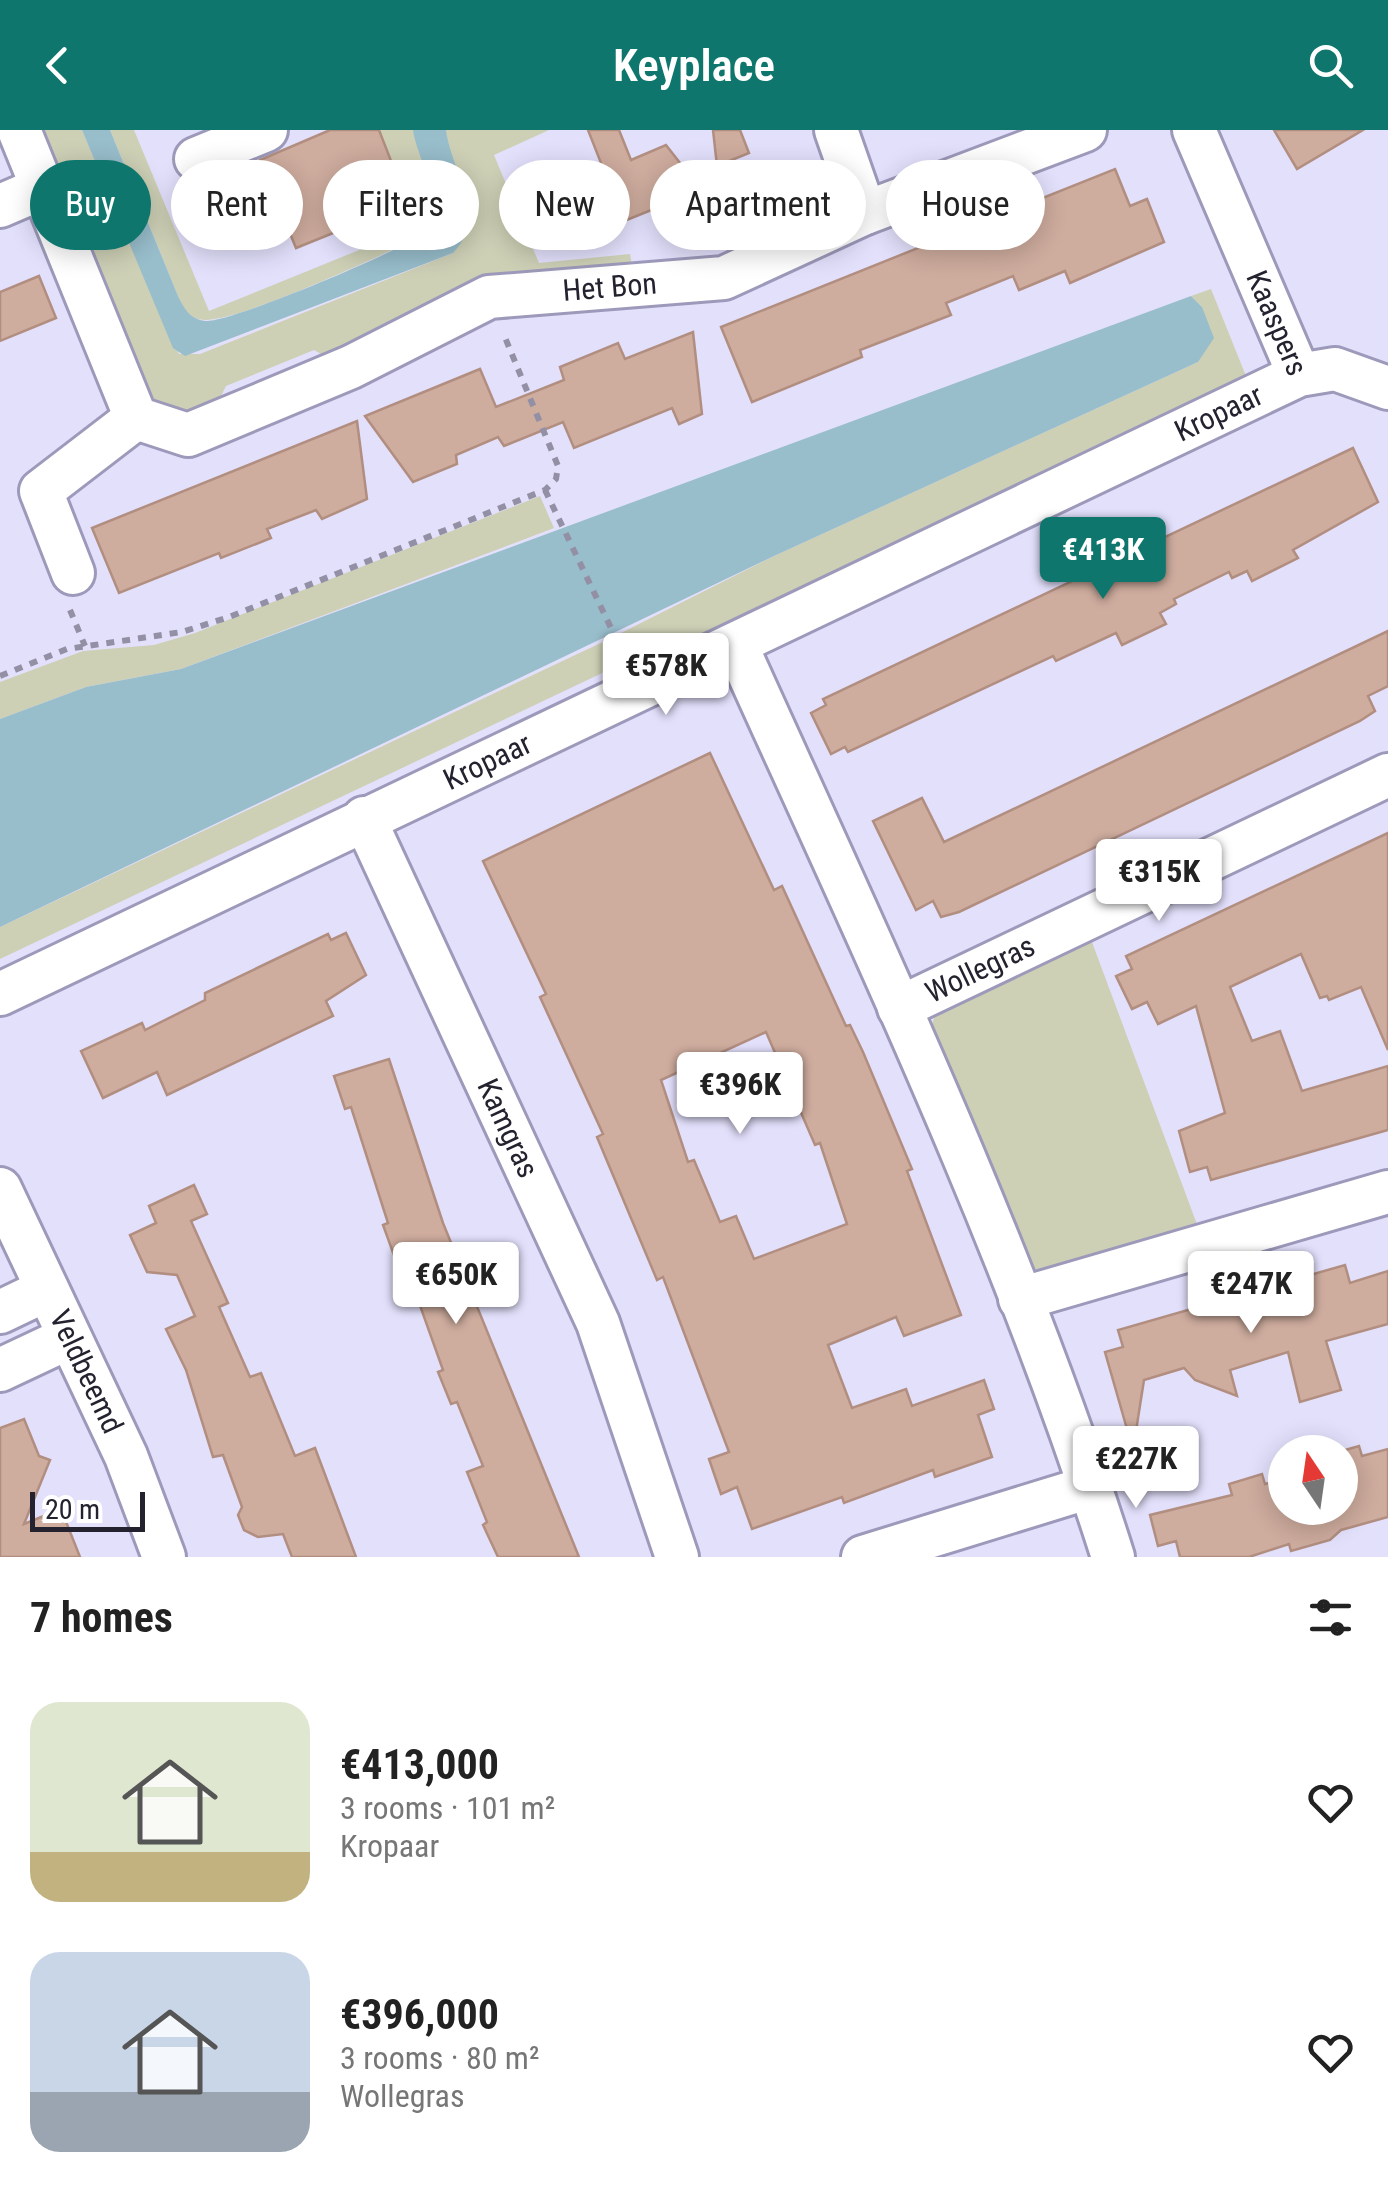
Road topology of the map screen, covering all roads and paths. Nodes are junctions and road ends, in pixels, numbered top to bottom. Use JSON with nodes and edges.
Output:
{"nodes":[{"id":1,"x":19,"y":130,"type":"edge"},
{"id":2,"x":266,"y":130,"type":"edge"},
{"id":3,"x":836,"y":130,"type":"edge"},
{"id":4,"x":1085,"y":130,"type":"edge"},
{"id":5,"x":1194,"y":130,"type":"edge"},
{"id":6,"x":196,"y":159,"type":"dead end"},
{"id":7,"x":31,"y":160,"type":"edge"},
{"id":8,"x":846,"y":160,"type":"edge"},
{"id":9,"x":30,"y":193,"type":"edge"},
{"id":10,"x":0,"y":206,"type":"edge"},
{"id":11,"x":866,"y":213,"type":"edge"},
{"id":12,"x":67,"y":250,"type":"edge"},
{"id":13,"x":785,"y":250,"type":"edge"},
{"id":14,"x":489,"y":297,"type":"junction"},
{"id":15,"x":1300,"y":375,"type":"junction"},
{"id":16,"x":1388,"y":388,"type":"edge"},
{"id":17,"x":136,"y":418,"type":"junction"},
{"id":18,"x":545,"y":490,"type":"junction"},
{"id":19,"x":73,"y":572,"type":"dead end"},
{"id":20,"x":736,"y":645,"type":"junction"},
{"id":21,"x":621,"y":649,"type":"dead end"},
{"id":22,"x":0,"y":676,"type":"edge"},
{"id":23,"x":1388,"y":775,"type":"edge"},
{"id":24,"x":364,"y":818,"type":"junction"},
{"id":25,"x":0,"y":994,"type":"edge"},
{"id":26,"x":899,"y":1008,"type":"junction"},
{"id":27,"x":0,"y":1188,"type":"edge"},
{"id":28,"x":1388,"y":1192,"type":"edge"},
{"id":29,"x":46,"y":1290,"type":"junction"},
{"id":30,"x":1020,"y":1298,"type":"junction"},
{"id":31,"x":0,"y":1312,"type":"edge"},
{"id":32,"x":68,"y":1338,"type":"junction"},
{"id":33,"x":0,"y":1370,"type":"edge"},
{"id":34,"x":1090,"y":1487,"type":"junction"},
{"id":35,"x":164,"y":1557,"type":"edge"},
{"id":36,"x":677,"y":1557,"type":"edge"},
{"id":37,"x":863,"y":1557,"type":"edge"},
{"id":38,"x":1112,"y":1557,"type":"edge"}],
"edges":[{"from":1,"to":7,"type":"street"},
{"from":2,"to":6,"type":"street"},
{"from":3,"to":8,"type":"street"},
{"from":4,"to":11,"type":"street","name":"Het Bon"},
{"from":5,"to":15,"type":"street","name":"Kaaspers"},
{"from":9,"to":10,"type":"street"},
{"from":12,"to":17,"type":"street"},
{"from":13,"to":14,"type":"street","name":"Het Bon"},
{"from":14,"to":17,"type":"street","name":"Het Bon"},
{"from":14,"to":18,"type":"path"},
{"from":15,"to":16,"type":"street","name":"Kaaspers"},
{"from":15,"to":20,"type":"street","name":"Kropaar"},
{"from":17,"to":19,"type":"street"},
{"from":18,"to":21,"type":"path"},
{"from":18,"to":22,"type":"path"},
{"from":20,"to":24,"type":"street","name":"Kropaar"},
{"from":20,"to":26,"type":"street","name":"Wollegras"},
{"from":23,"to":26,"type":"street","name":"Wollegras"},
{"from":24,"to":25,"type":"street","name":"Kropaar"},
{"from":24,"to":36,"type":"street","name":"Kamgras"},
{"from":26,"to":30,"type":"street","name":"Wollegras"},
{"from":27,"to":29,"type":"street","name":"Veldbeemd"},
{"from":28,"to":30,"type":"street"},
{"from":29,"to":31,"type":"street"},
{"from":29,"to":32,"type":"street","name":"Veldbeemd"},
{"from":30,"to":34,"type":"street","name":"Wollegras"},
{"from":32,"to":33,"type":"street"},
{"from":32,"to":35,"type":"street","name":"Veldbeemd"},
{"from":34,"to":37,"type":"street"},
{"from":34,"to":38,"type":"street","name":"Wollegras"}]}
